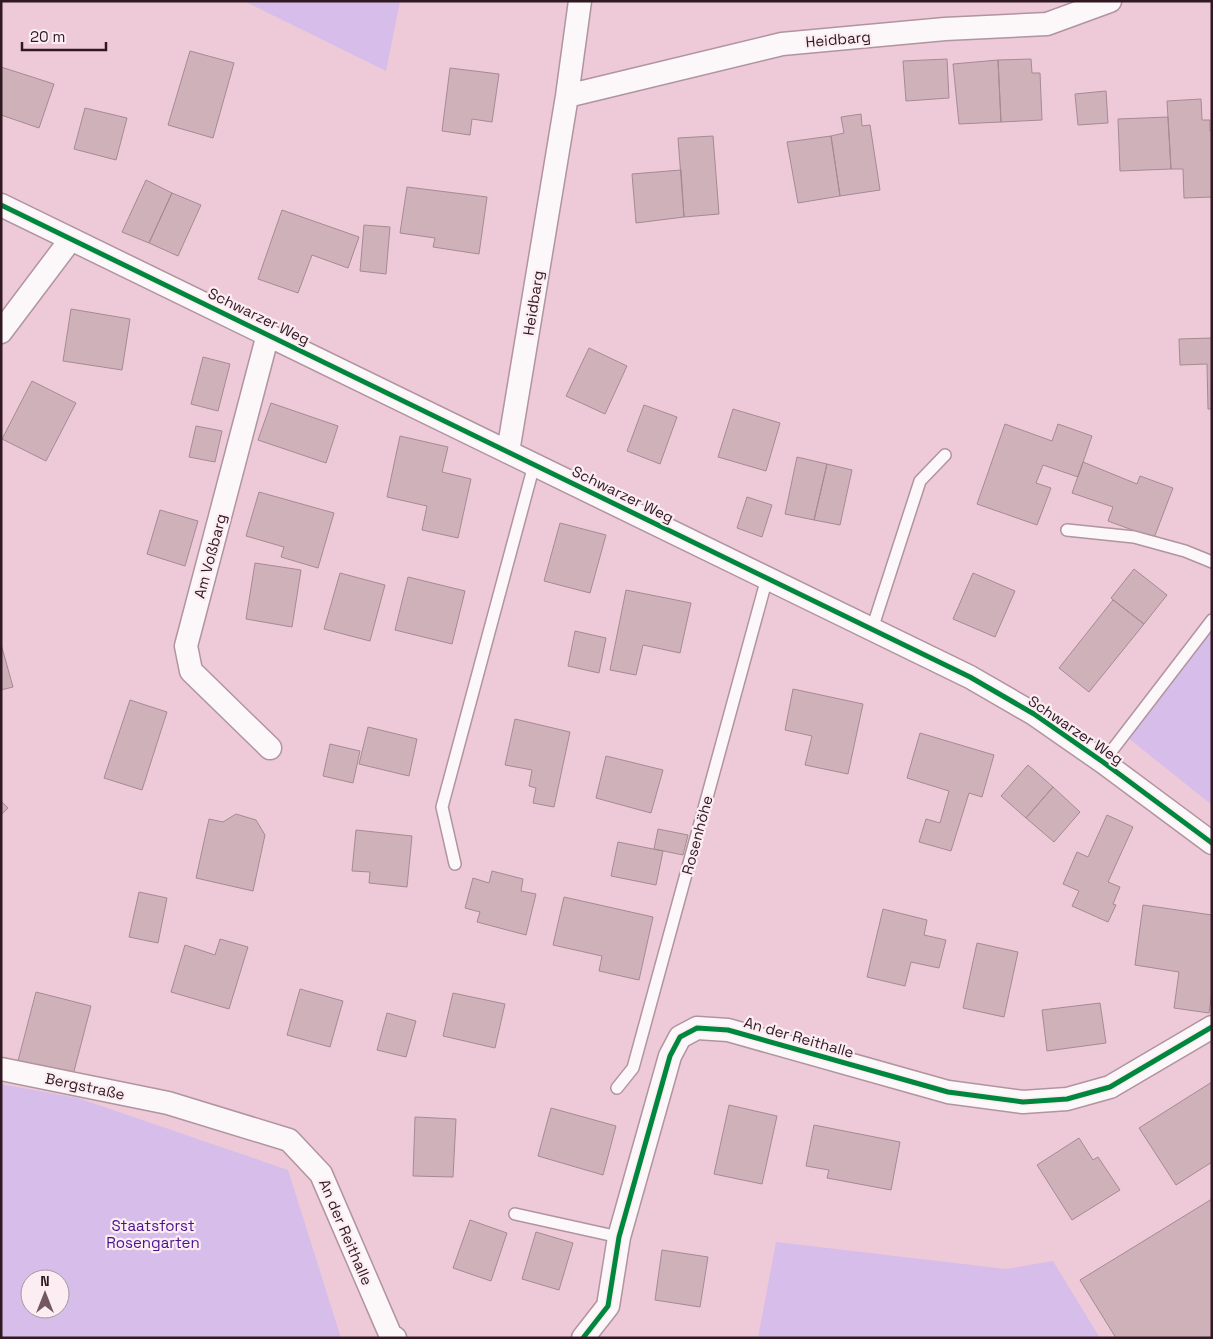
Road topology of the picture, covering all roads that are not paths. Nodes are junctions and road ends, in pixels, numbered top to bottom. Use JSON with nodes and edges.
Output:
{"nodes":[{"id":1,"x":580,"y":1,"type":"edge"},
{"id":2,"x":1110,"y":1,"type":"edge"},
{"id":3,"x":567,"y":96,"type":"junction"},
{"id":4,"x":1,"y":205,"type":"edge"},
{"id":5,"x":71,"y":239,"type":"junction"},
{"id":6,"x":1,"y":332,"type":"edge"},
{"id":7,"x":268,"y":334,"type":"junction"},
{"id":8,"x":508,"y":452,"type":"junction"},
{"id":9,"x":946,"y":455,"type":"dead end"},
{"id":10,"x":534,"y":464,"type":"junction"},
{"id":11,"x":1066,"y":530,"type":"dead end"},
{"id":12,"x":1212,"y":562,"type":"edge"},
{"id":13,"x":768,"y":578,"type":"junction"},
{"id":14,"x":1212,"y":620,"type":"edge"},
{"id":15,"x":872,"y":629,"type":"junction"},
{"id":16,"x":270,"y":748,"type":"dead end"},
{"id":17,"x":1103,"y":762,"type":"junction"},
{"id":18,"x":1212,"y":842,"type":"edge"},
{"id":19,"x":455,"y":864,"type":"dead end"},
{"id":20,"x":1212,"y":1027,"type":"edge"},
{"id":21,"x":1,"y":1069,"type":"edge"},
{"id":22,"x":617,"y":1088,"type":"dead end"},
{"id":23,"x":168,"y":1103,"type":"joint"},
{"id":24,"x":515,"y":1214,"type":"dead end"},
{"id":25,"x":619,"y":1237,"type":"junction"},
{"id":26,"x":394,"y":1338,"type":"edge"},
{"id":27,"x":583,"y":1338,"type":"edge"}],
"edges":[{"from":1,"to":3,"type":"street","name":"Heidbarg"},
{"from":2,"to":3,"type":"street","name":"Heidbarg"},
{"from":3,"to":8,"type":"street","name":"Heidbarg"},
{"from":4,"to":5,"type":"street","name":"Schwarzer Weg"},
{"from":5,"to":6,"type":"street"},
{"from":5,"to":7,"type":"street","name":"Schwarzer Weg"},
{"from":7,"to":8,"type":"street","name":"Schwarzer Weg"},
{"from":7,"to":16,"type":"street","name":"Am Voßbarg"},
{"from":8,"to":10,"type":"street","name":"Schwarzer Weg"},
{"from":9,"to":15,"type":"lane"},
{"from":10,"to":13,"type":"street","name":"Schwarzer Weg"},
{"from":10,"to":19,"type":"lane"},
{"from":11,"to":12,"type":"lane"},
{"from":13,"to":15,"type":"street","name":"Schwarzer Weg"},
{"from":13,"to":22,"type":"lane","name":"Rosenhöhe"},
{"from":14,"to":17,"type":"lane"},
{"from":15,"to":17,"type":"street","name":"Schwarzer Weg"},
{"from":17,"to":18,"type":"street","name":"Schwarzer Weg"},
{"from":20,"to":25,"type":"street","name":"An der Reithalle"},
{"from":21,"to":23,"type":"street","name":"Bergstraße"},
{"from":23,"to":26,"type":"street","name":"An der Reithalle"},
{"from":24,"to":25,"type":"lane"},
{"from":25,"to":27,"type":"street","name":"An der Reithalle"}]}
